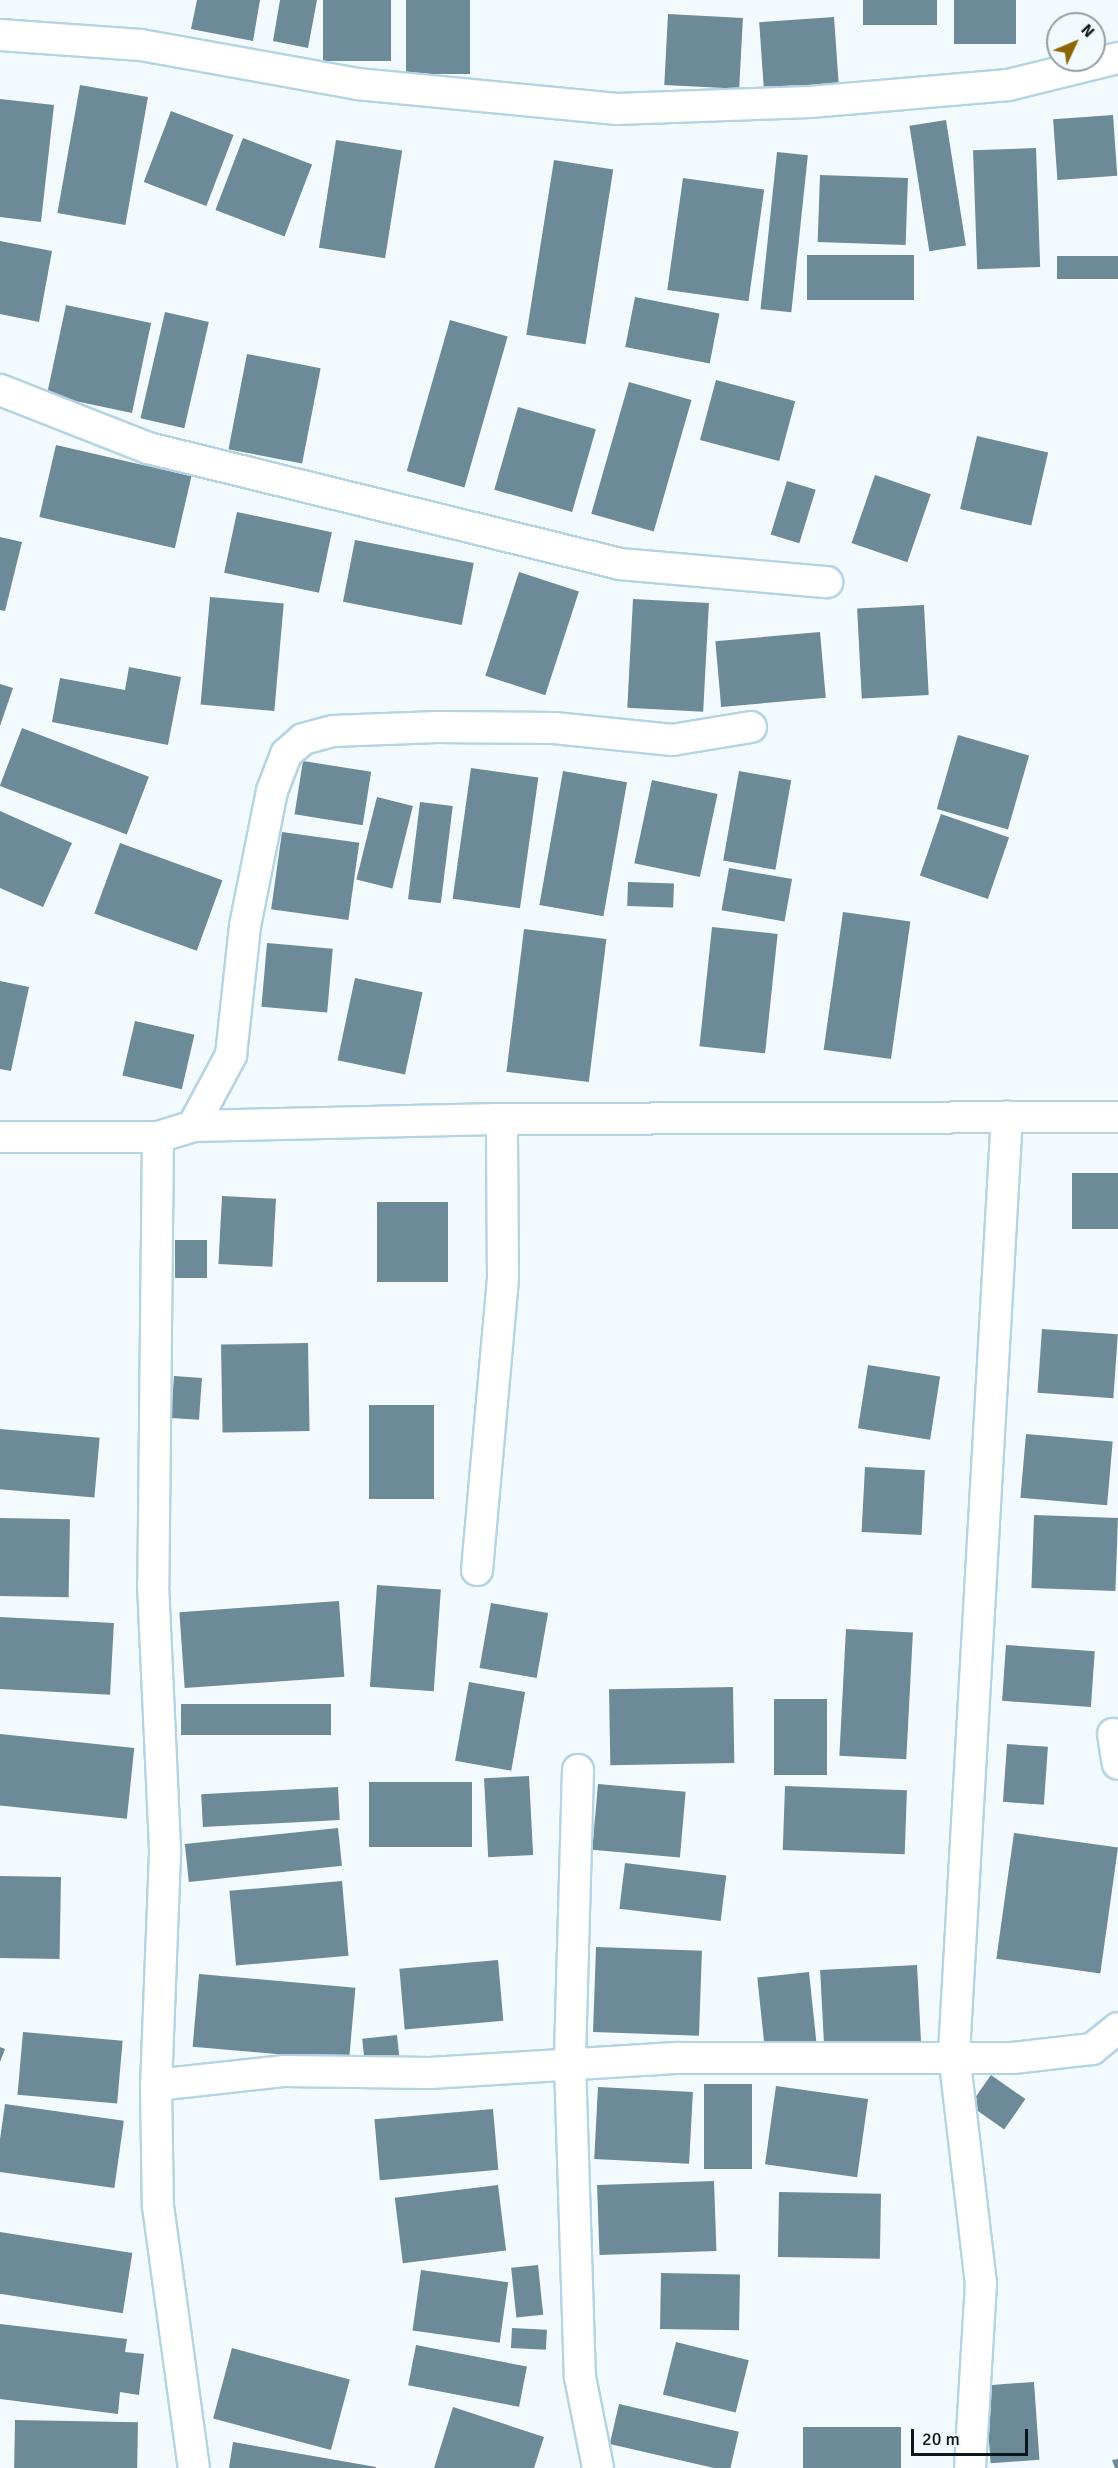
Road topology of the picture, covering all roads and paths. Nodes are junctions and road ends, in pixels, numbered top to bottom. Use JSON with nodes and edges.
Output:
{"nodes":[{"id":1,"x":0,"y":35,"type":"edge"},
{"id":2,"x":1118,"y":58,"type":"edge"},
{"id":3,"x":0,"y":390,"type":"edge"},
{"id":4,"x":827,"y":582,"type":"dead end"},
{"id":5,"x":751,"y":727,"type":"dead end"},
{"id":6,"x":1007,"y":1116,"type":"junction"},
{"id":7,"x":1118,"y":1117,"type":"edge"},
{"id":8,"x":502,"y":1119,"type":"junction"},
{"id":9,"x":193,"y":1126,"type":"junction"},
{"id":10,"x":0,"y":1137,"type":"edge"},
{"id":11,"x":158,"y":1137,"type":"junction"},
{"id":12,"x":477,"y":1570,"type":"dead end"},
{"id":13,"x":1113,"y":1734,"type":"dead end"},
{"id":14,"x":1118,"y":1764,"type":"edge"},
{"id":15,"x":578,"y":1770,"type":"dead end"},
{"id":16,"x":1118,"y":2028,"type":"edge"},
{"id":17,"x":954,"y":2054,"type":"junction"},
{"id":18,"x":570,"y":2063,"type":"junction"},
{"id":19,"x":156,"y":2085,"type":"junction"},
{"id":20,"x":194,"y":2468,"type":"edge"},
{"id":21,"x":598,"y":2468,"type":"edge"},
{"id":22,"x":970,"y":2468,"type":"edge"}],
"edges":[{"from":1,"to":2,"type":"street"},
{"from":3,"to":4,"type":"street"},
{"from":5,"to":9,"type":"street"},
{"from":6,"to":7,"type":"street"},
{"from":6,"to":8,"type":"street"},
{"from":6,"to":17,"type":"street"},
{"from":8,"to":9,"type":"street"},
{"from":8,"to":12,"type":"street"},
{"from":9,"to":11,"type":"street"},
{"from":10,"to":11,"type":"street"},
{"from":11,"to":19,"type":"street"},
{"from":13,"to":14,"type":"street"},
{"from":15,"to":18,"type":"street"},
{"from":16,"to":17,"type":"street"},
{"from":17,"to":18,"type":"street"},
{"from":17,"to":22,"type":"street"},
{"from":18,"to":19,"type":"street"},
{"from":18,"to":21,"type":"street"},
{"from":19,"to":20,"type":"street"}]}
